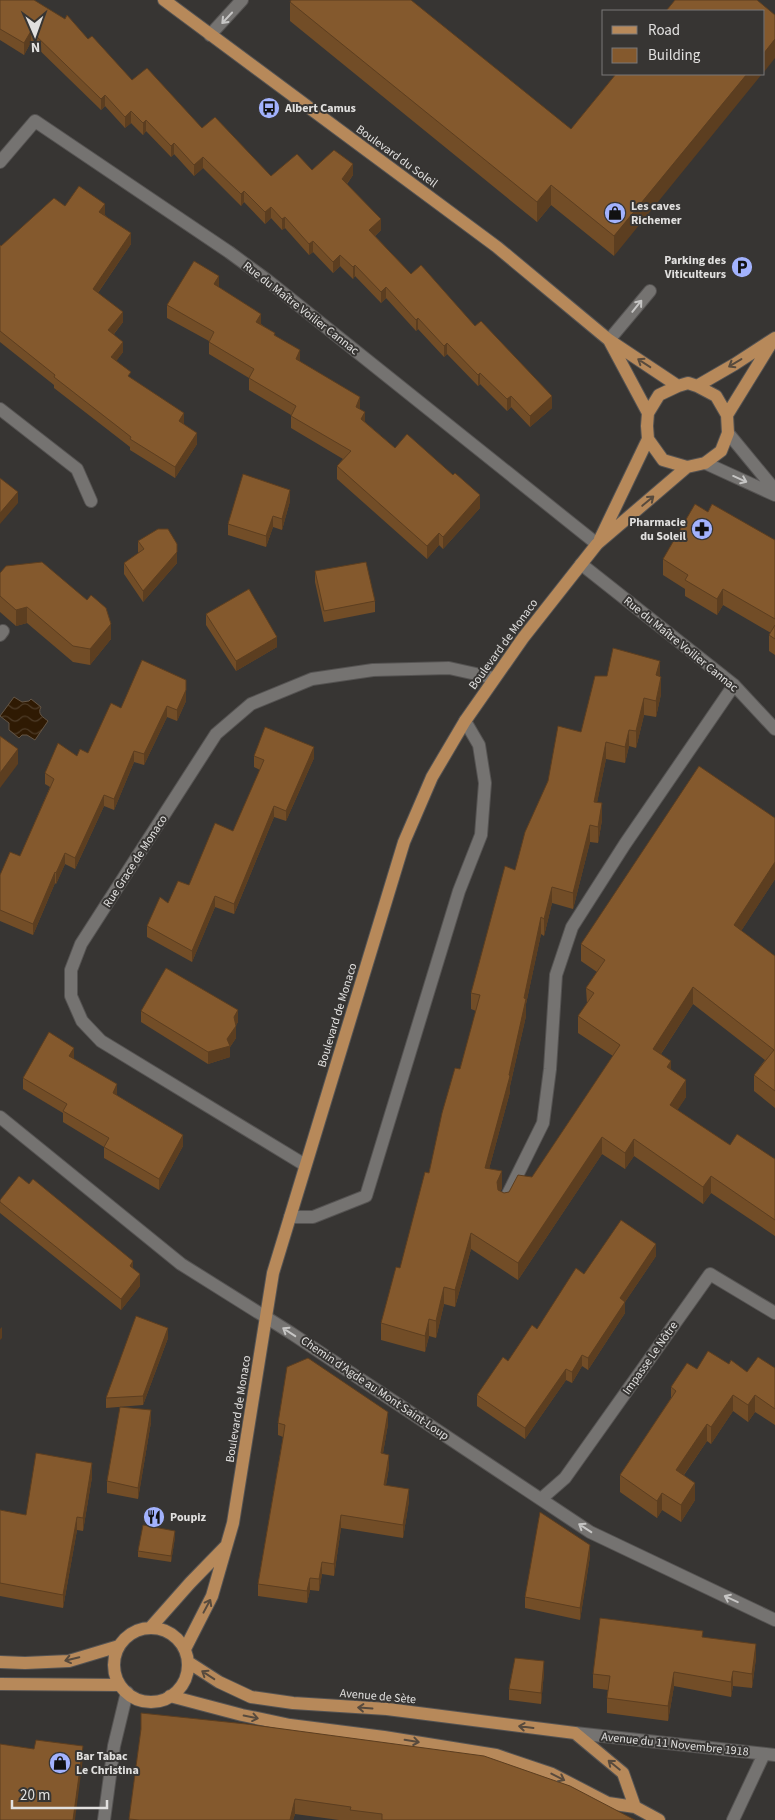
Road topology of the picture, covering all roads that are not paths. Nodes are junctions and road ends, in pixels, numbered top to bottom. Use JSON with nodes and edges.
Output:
{"nodes":[{"id":1,"x":164,"y":0,"type":"edge"},
{"id":2,"x":242,"y":0,"type":"edge"},
{"id":3,"x":210,"y":35,"type":"junction"},
{"id":4,"x":0,"y":162,"type":"edge"},
{"id":5,"x":650,"y":291,"type":"dead end"},
{"id":6,"x":774,"y":339,"type":"edge"},
{"id":7,"x":609,"y":340,"type":"junction"},
{"id":8,"x":678,"y":386,"type":"junction"},
{"id":9,"x":697,"y":386,"type":"junction"},
{"id":10,"x":0,"y":409,"type":"edge"},
{"id":11,"x":648,"y":413,"type":"junction"},
{"id":12,"x":727,"y":415,"type":"junction"},
{"id":13,"x":728,"y":433,"type":"junction"},
{"id":14,"x":648,"y":440,"type":"junction"},
{"id":15,"x":705,"y":463,"type":"junction"},
{"id":16,"x":687,"y":467,"type":"junction"},
{"id":17,"x":775,"y":490,"type":"edge"},
{"id":18,"x":775,"y":495,"type":"edge"},
{"id":19,"x":91,"y":501,"type":"dead end"},
{"id":20,"x":597,"y":544,"type":"junction"},
{"id":21,"x":582,"y":564,"type":"junction"},
{"id":22,"x":494,"y":678,"type":"junction"},
{"id":23,"x":734,"y":685,"type":"junction"},
{"id":24,"x":465,"y":721,"type":"junction"},
{"id":25,"x":775,"y":729,"type":"edge"},
{"id":26,"x":0,"y":1117,"type":"edge"},
{"id":27,"x":305,"y":1165,"type":"junction"},
{"id":28,"x":504,"y":1202,"type":"edge"},
{"id":29,"x":290,"y":1217,"type":"junction"},
{"id":30,"x":775,"y":1313,"type":"edge"},
{"id":31,"x":266,"y":1317,"type":"junction"},
{"id":32,"x":541,"y":1499,"type":"junction"},
{"id":33,"x":227,"y":1545,"type":"junction"},
{"id":34,"x":775,"y":1620,"type":"edge"},
{"id":35,"x":151,"y":1628,"type":"junction"},
{"id":36,"x":119,"y":1646,"type":"junction"},
{"id":37,"x":186,"y":1656,"type":"junction"},
{"id":38,"x":0,"y":1662,"type":"edge"},
{"id":39,"x":0,"y":1684,"type":"edge"},
{"id":40,"x":123,"y":1689,"type":"junction"},
{"id":41,"x":170,"y":1696,"type":"junction"},
{"id":42,"x":575,"y":1733,"type":"junction"},
{"id":43,"x":769,"y":1755,"type":"edge"},
{"id":44,"x":634,"y":1807,"type":"junction"},
{"id":45,"x":104,"y":1820,"type":"edge"},
{"id":46,"x":659,"y":1820,"type":"edge"},
{"id":47,"x":733,"y":1820,"type":"edge"}],
"edges":[{"from":1,"to":3,"type":"main road","name":"Boulevard du Soleil"},
{"from":2,"to":3,"type":"street","one_way":true},
{"from":3,"to":7,"type":"main road","name":"Boulevard du Soleil"},
{"from":4,"to":20,"type":"street","name":"Rue du Maître Voilier Cannac"},
{"from":7,"to":5,"type":"street","one_way":true},
{"from":6,"to":9,"type":"main road","one_way":true},
{"from":6,"to":12,"type":"main road"},
{"from":8,"to":7,"type":"main road","name":"Boulevard du Soleil","one_way":true},
{"from":7,"to":11,"type":"main road","name":"Boulevard du Soleil"},
{"from":8,"to":9,"type":"main road"},
{"from":8,"to":11,"type":"main road"},
{"from":9,"to":12,"type":"main road"},
{"from":10,"to":19,"type":"street"},
{"from":11,"to":14,"type":"main road"},
{"from":12,"to":13,"type":"main road"},
{"from":13,"to":15,"type":"main road"},
{"from":13,"to":17,"type":"street"},
{"from":14,"to":16,"type":"main road"},
{"from":14,"to":20,"type":"main road","name":"Boulevard de Monaco"},
{"from":15,"to":16,"type":"main road"},
{"from":15,"to":18,"type":"street","one_way":true},
{"from":20,"to":16,"type":"main road","name":"Boulevard de Monaco","one_way":true},
{"from":20,"to":21,"type":"main road","name":"Boulevard de Monaco"},
{"from":21,"to":22,"type":"main road","name":"Boulevard de Monaco"},
{"from":21,"to":23,"type":"street","name":"Rue du Maître Voilier Cannac"},
{"from":22,"to":24,"type":"main road","name":"Boulevard de Monaco"},
{"from":22,"to":27,"type":"street","name":"Rue Grace de Monaco"},
{"from":23,"to":25,"type":"street","name":"Rue du Maître Voilier Cannac"},
{"from":23,"to":28,"type":"street"},
{"from":24,"to":27,"type":"main road","name":"Boulevard de Monaco"},
{"from":24,"to":29,"type":"street"},
{"from":26,"to":31,"type":"street","name":"Chemin d'Agde au Mont Saint-Loup"},
{"from":27,"to":29,"type":"main road","name":"Boulevard de Monaco"},
{"from":29,"to":31,"type":"main road","name":"Boulevard de Monaco"},
{"from":30,"to":32,"type":"street","name":"Impasse Le Nôtre"},
{"from":32,"to":31,"type":"street","name":"Chemin d'Agde au Mont Saint-Loup","one_way":true},
{"from":31,"to":33,"type":"main road","name":"Boulevard de Monaco"},
{"from":34,"to":32,"type":"street","name":"Chemin d'Agde au Mont Saint-Loup","one_way":true},
{"from":33,"to":35,"type":"main road","name":"Boulevard de Monaco"},
{"from":37,"to":33,"type":"main road","name":"Boulevard de Monaco","one_way":true},
{"from":35,"to":36,"type":"main road"},
{"from":35,"to":37,"type":"main road"},
{"from":36,"to":38,"type":"main road","one_way":true},
{"from":36,"to":40,"type":"main road"},
{"from":37,"to":41,"type":"main road"},
{"from":42,"to":37,"type":"main road","name":"Avenue de Sète","one_way":true},
{"from":39,"to":40,"type":"main road"},
{"from":40,"to":41,"type":"main road"},
{"from":40,"to":45,"type":"street"},
{"from":41,"to":44,"type":"main road","one_way":true},
{"from":42,"to":43,"type":"street","name":"Avenue du 11 Novembre 1918"},
{"from":44,"to":42,"type":"main road","one_way":true},
{"from":43,"to":47,"type":"street"},
{"from":44,"to":46,"type":"main road"}]}
